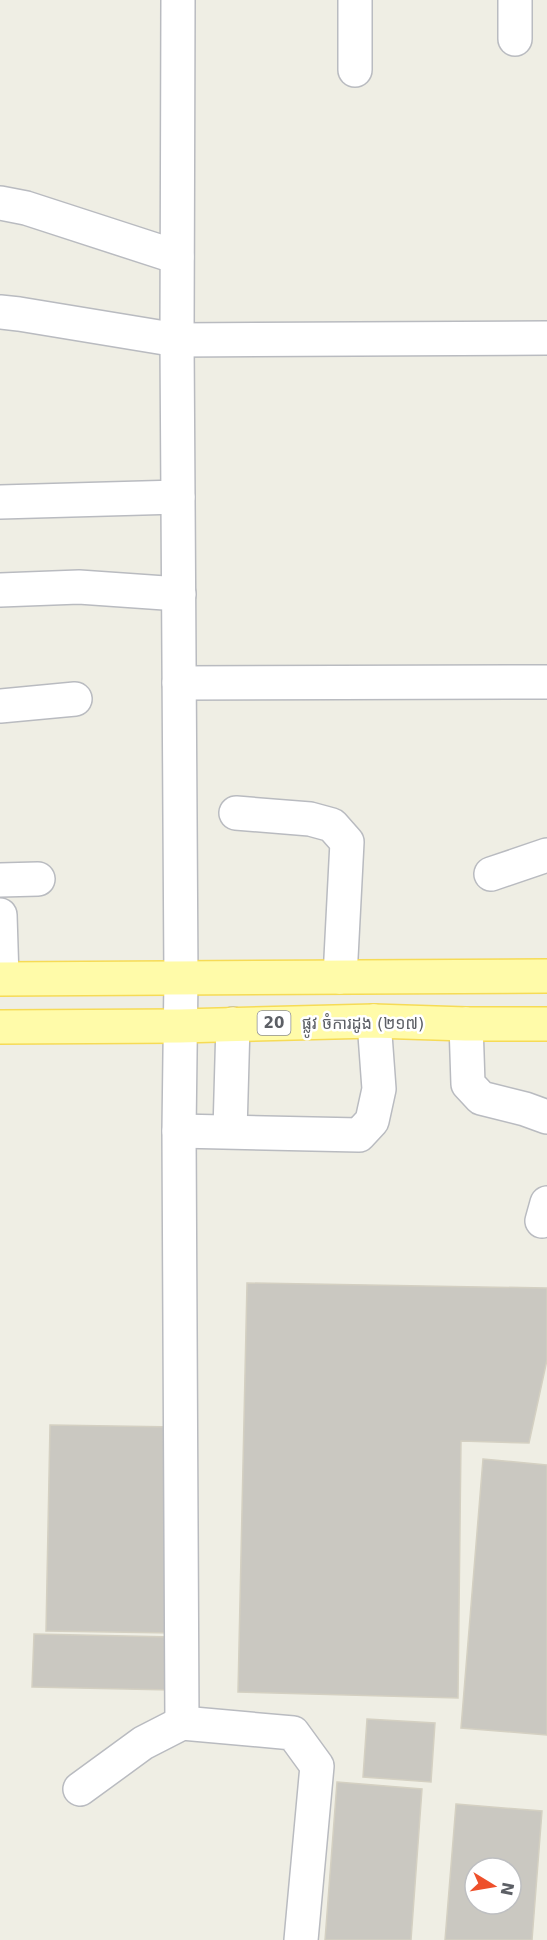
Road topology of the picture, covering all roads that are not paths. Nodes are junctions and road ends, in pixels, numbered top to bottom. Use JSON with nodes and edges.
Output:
{"nodes":[{"id":1,"x":178,"y":0,"type":"edge"},
{"id":2,"x":355,"y":0,"type":"edge"},
{"id":3,"x":515,"y":0,"type":"edge"},
{"id":4,"x":515,"y":39,"type":"dead end"},
{"id":5,"x":355,"y":70,"type":"dead end"},
{"id":6,"x":0,"y":202,"type":"edge"},
{"id":7,"x":177,"y":257,"type":"junction"},
{"id":8,"x":0,"y":312,"type":"edge"},
{"id":9,"x":547,"y":338,"type":"edge"},
{"id":10,"x":177,"y":340,"type":"junction"},
{"id":11,"x":178,"y":497,"type":"junction"},
{"id":12,"x":0,"y":502,"type":"edge"},
{"id":13,"x":0,"y":590,"type":"edge"},
{"id":14,"x":179,"y":594,"type":"junction"},
{"id":15,"x":547,"y":681,"type":"edge"},
{"id":16,"x":179,"y":683,"type":"junction"},
{"id":17,"x":75,"y":699,"type":"dead end"},
{"id":18,"x":0,"y":706,"type":"edge"},
{"id":19,"x":236,"y":813,"type":"dead end"},
{"id":20,"x":547,"y":855,"type":"edge"},
{"id":21,"x":491,"y":874,"type":"dead end"},
{"id":22,"x":38,"y":879,"type":"dead end"},
{"id":23,"x":0,"y":880,"type":"edge"},
{"id":24,"x":0,"y":915,"type":"edge"},
{"id":25,"x":547,"y":976,"type":"edge"},
{"id":26,"x":340,"y":977,"type":"junction"},
{"id":27,"x":1,"y":978,"type":"edge"},
{"id":28,"x":181,"y":978,"type":"junction"},
{"id":29,"x":374,"y":1021,"type":"junction"},
{"id":30,"x":233,"y":1024,"type":"junction"},
{"id":31,"x":466,"y":1024,"type":"junction"},
{"id":32,"x":547,"y":1024,"type":"edge"},
{"id":33,"x":180,"y":1026,"type":"junction"},
{"id":34,"x":0,"y":1027,"type":"edge"},
{"id":35,"x":547,"y":1117,"type":"edge"},
{"id":36,"x":178,"y":1131,"type":"junction"},
{"id":37,"x":230,"y":1131,"type":"junction"},
{"id":38,"x":182,"y":1723,"type":"junction"},
{"id":39,"x":80,"y":1789,"type":"dead end"},
{"id":40,"x":301,"y":1940,"type":"edge"}],
"edges":[{"from":1,"to":7,"type":"street"},
{"from":2,"to":5,"type":"street"},
{"from":3,"to":4,"type":"street"},
{"from":6,"to":7,"type":"street"},
{"from":7,"to":10,"type":"street"},
{"from":8,"to":10,"type":"street"},
{"from":9,"to":10,"type":"street"},
{"from":10,"to":11,"type":"street"},
{"from":11,"to":12,"type":"street"},
{"from":11,"to":14,"type":"street"},
{"from":13,"to":14,"type":"street"},
{"from":14,"to":16,"type":"street"},
{"from":15,"to":16,"type":"street"},
{"from":16,"to":28,"type":"street"},
{"from":17,"to":18,"type":"street"},
{"from":19,"to":26,"type":"street"},
{"from":20,"to":21,"type":"street"},
{"from":22,"to":23,"type":"street"},
{"from":24,"to":27,"type":"street"},
{"from":25,"to":26,"type":"main road"},
{"from":26,"to":28,"type":"main road"},
{"from":27,"to":28,"type":"main road"},
{"from":28,"to":33,"type":"street"},
{"from":29,"to":30,"type":"main road","name":"ផ្លូវ ចំការដូង (២១៧)","number":"20"},
{"from":29,"to":31,"type":"main road","name":"ផ្លូវ ចំការដូង (២១៧)","number":"20"},
{"from":29,"to":37,"type":"street"},
{"from":30,"to":33,"type":"main road","name":"ផ្លូវ ចំការដូង (២១៧)","number":"20"},
{"from":30,"to":37,"type":"street"},
{"from":31,"to":32,"type":"main road","name":"ផ្លូវ ចំការដូង (២១៧)","number":"20"},
{"from":31,"to":35,"type":"street"},
{"from":33,"to":34,"type":"main road","name":"ផ្លូវ ចំការដូង (២១៧)","number":"20"},
{"from":33,"to":36,"type":"street"},
{"from":36,"to":37,"type":"street"},
{"from":36,"to":38,"type":"street"},
{"from":38,"to":39,"type":"street"},
{"from":38,"to":40,"type":"street"}]}
